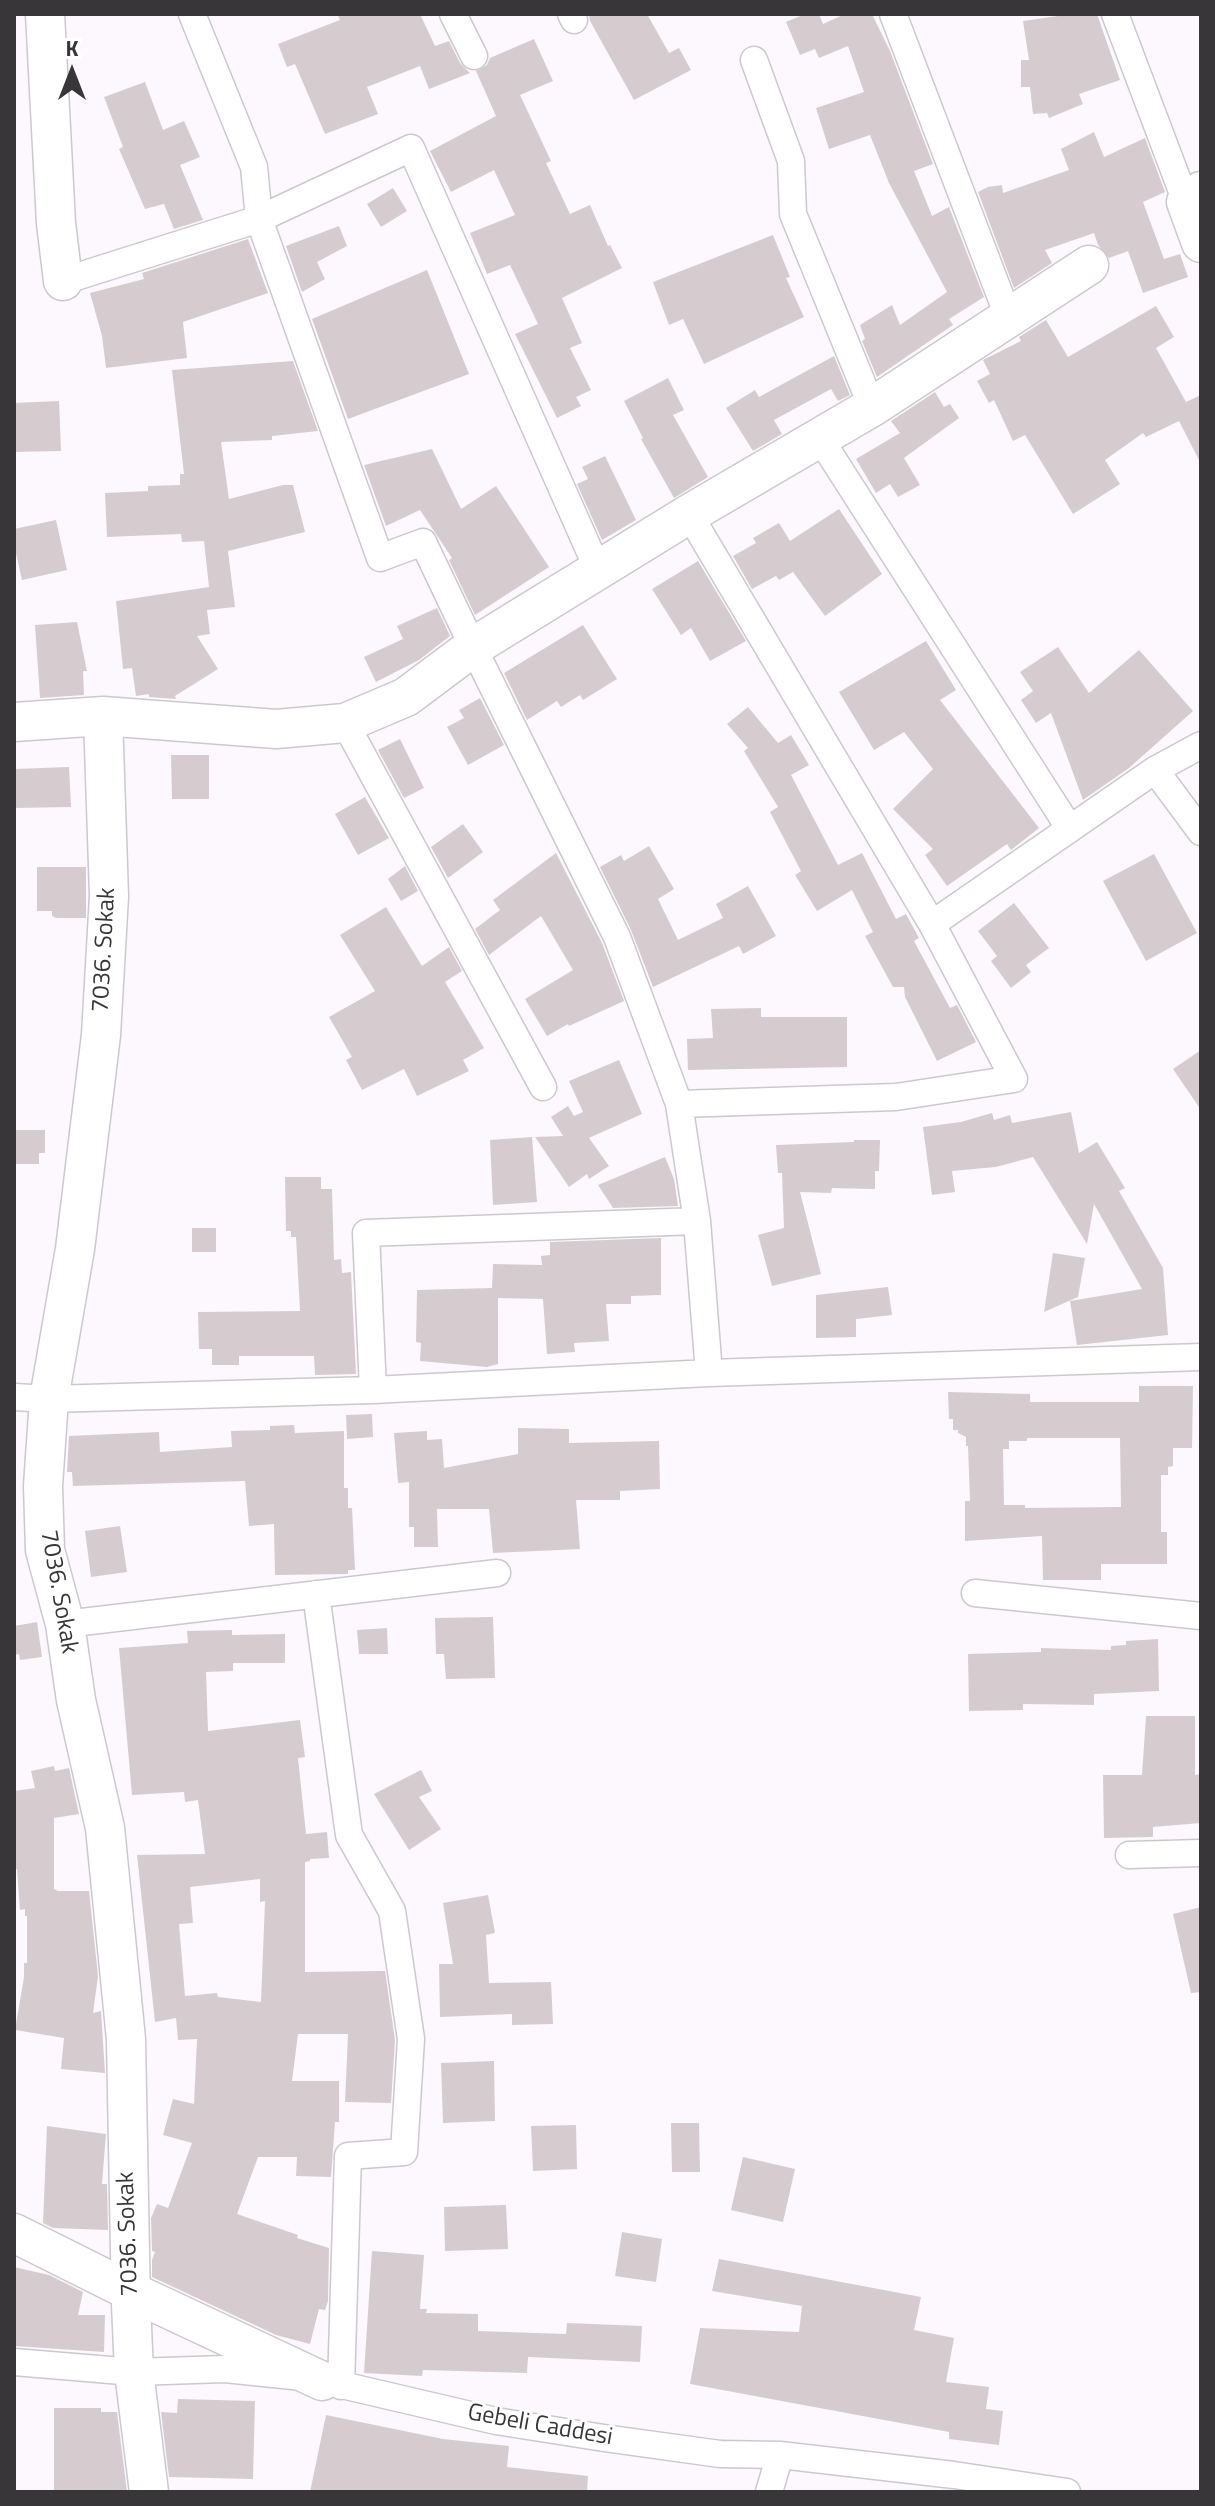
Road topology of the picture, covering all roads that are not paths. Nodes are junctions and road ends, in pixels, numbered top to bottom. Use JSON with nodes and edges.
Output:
{"nodes":[{"id":1,"x":45,"y":14,"type":"edge"},
{"id":2,"x":192,"y":14,"type":"edge"},
{"id":3,"x":453,"y":14,"type":"edge"},
{"id":4,"x":893,"y":14,"type":"edge"},
{"id":5,"x":1115,"y":14,"type":"edge"},
{"id":6,"x":474,"y":56,"type":"dead end"},
{"id":7,"x":754,"y":60,"type":"dead end"},
{"id":8,"x":1194,"y":197,"type":"edge"},
{"id":9,"x":259,"y":219,"type":"junction"},
{"id":10,"x":1201,"y":243,"type":"edge"},
{"id":11,"x":1089,"y":265,"type":"dead end"},
{"id":12,"x":63,"y":281,"type":"joint"},
{"id":13,"x":1008,"y":316,"type":"junction"},
{"id":14,"x":872,"y":407,"type":"junction"},
{"id":15,"x":819,"y":437,"type":"junction"},
{"id":16,"x":689,"y":514,"type":"junction"},
{"id":17,"x":598,"y":570,"type":"junction"},
{"id":18,"x":473,"y":647,"type":"junction"},
{"id":19,"x":103,"y":716,"type":"junction"},
{"id":20,"x":14,"y":722,"type":"edge"},
{"id":21,"x":345,"y":723,"type":"junction"},
{"id":22,"x":1201,"y":745,"type":"edge"},
{"id":23,"x":1155,"y":770,"type":"junction"},
{"id":24,"x":1070,"y":829,"type":"junction"},
{"id":25,"x":1201,"y":832,"type":"edge"},
{"id":26,"x":932,"y":924,"type":"junction"},
{"id":27,"x":543,"y":1087,"type":"dead end"},
{"id":28,"x":679,"y":1104,"type":"junction"},
{"id":29,"x":697,"y":1221,"type":"junction"},
{"id":30,"x":1201,"y":1357,"type":"edge"},
{"id":31,"x":709,"y":1373,"type":"junction"},
{"id":32,"x":373,"y":1390,"type":"junction"},
{"id":33,"x":32,"y":1398,"type":"edge"},
{"id":34,"x":497,"y":1573,"type":"dead end"},
{"id":35,"x":975,"y":1593,"type":"dead end"},
{"id":36,"x":316,"y":1594,"type":"junction"},
{"id":37,"x":1201,"y":1616,"type":"edge"},
{"id":38,"x":65,"y":1624,"type":"junction"},
{"id":39,"x":1201,"y":1853,"type":"edge"},
{"id":40,"x":1129,"y":1855,"type":"dead end"},
{"id":41,"x":14,"y":2233,"type":"edge"},
{"id":42,"x":130,"y":2291,"type":"junction"},
{"id":43,"x":14,"y":2362,"type":"edge"},
{"id":44,"x":134,"y":2372,"type":"junction"},
{"id":45,"x":331,"y":2384,"type":"junction"},
{"id":46,"x":780,"y":2455,"type":"junction"},
{"id":47,"x":953,"y":2484,"type":"edge"},
{"id":48,"x":149,"y":2492,"type":"edge"},
{"id":49,"x":769,"y":2492,"type":"edge"},
{"id":50,"x":1067,"y":2492,"type":"edge"}],
"edges":[{"from":1,"to":12,"type":"street"},
{"from":2,"to":9,"type":"street"},
{"from":3,"to":6,"type":"street"},
{"from":4,"to":13,"type":"street"},
{"from":5,"to":8,"type":"street"},
{"from":7,"to":14,"type":"street"},
{"from":8,"to":10,"type":"street"},
{"from":9,"to":12,"type":"street"},
{"from":9,"to":17,"type":"street"},
{"from":9,"to":18,"type":"street"},
{"from":11,"to":13,"type":"street"},
{"from":13,"to":14,"type":"street"},
{"from":14,"to":15,"type":"street"},
{"from":15,"to":16,"type":"street"},
{"from":15,"to":24,"type":"street"},
{"from":16,"to":17,"type":"street"},
{"from":16,"to":26,"type":"street"},
{"from":17,"to":18,"type":"street"},
{"from":18,"to":21,"type":"street"},
{"from":18,"to":28,"type":"street"},
{"from":19,"to":20,"type":"street"},
{"from":19,"to":21,"type":"street"},
{"from":19,"to":33,"type":"street","name":"7036. Sokak"},
{"from":21,"to":27,"type":"street"},
{"from":22,"to":23,"type":"street"},
{"from":23,"to":24,"type":"street"},
{"from":23,"to":25,"type":"street"},
{"from":24,"to":26,"type":"street"},
{"from":26,"to":28,"type":"street"},
{"from":28,"to":29,"type":"street"},
{"from":29,"to":31,"type":"street"},
{"from":29,"to":32,"type":"street"},
{"from":30,"to":31,"type":"street"},
{"from":31,"to":32,"type":"street"},
{"from":32,"to":33,"type":"street"},
{"from":33,"to":38,"type":"street","name":"7036. Sokak"},
{"from":34,"to":36,"type":"street"},
{"from":35,"to":37,"type":"street"},
{"from":36,"to":38,"type":"street"},
{"from":36,"to":45,"type":"street"},
{"from":38,"to":42,"type":"street","name":"7036. Sokak"},
{"from":39,"to":40,"type":"street"},
{"from":41,"to":42,"type":"street"},
{"from":42,"to":44,"type":"street","name":"7036. Sokak"},
{"from":42,"to":45,"type":"street"},
{"from":43,"to":44,"type":"street","name":"Gebeli Caddesi"},
{"from":44,"to":45,"type":"street","name":"Gebeli Caddesi"},
{"from":44,"to":48,"type":"street","name":"7036. Sokak"},
{"from":45,"to":46,"type":"street","name":"Gebeli Caddesi"},
{"from":46,"to":47,"type":"street","name":"Gebeli Caddesi"},
{"from":46,"to":49,"type":"street"},
{"from":47,"to":50,"type":"street","name":"Gebeli Caddesi"}]}
